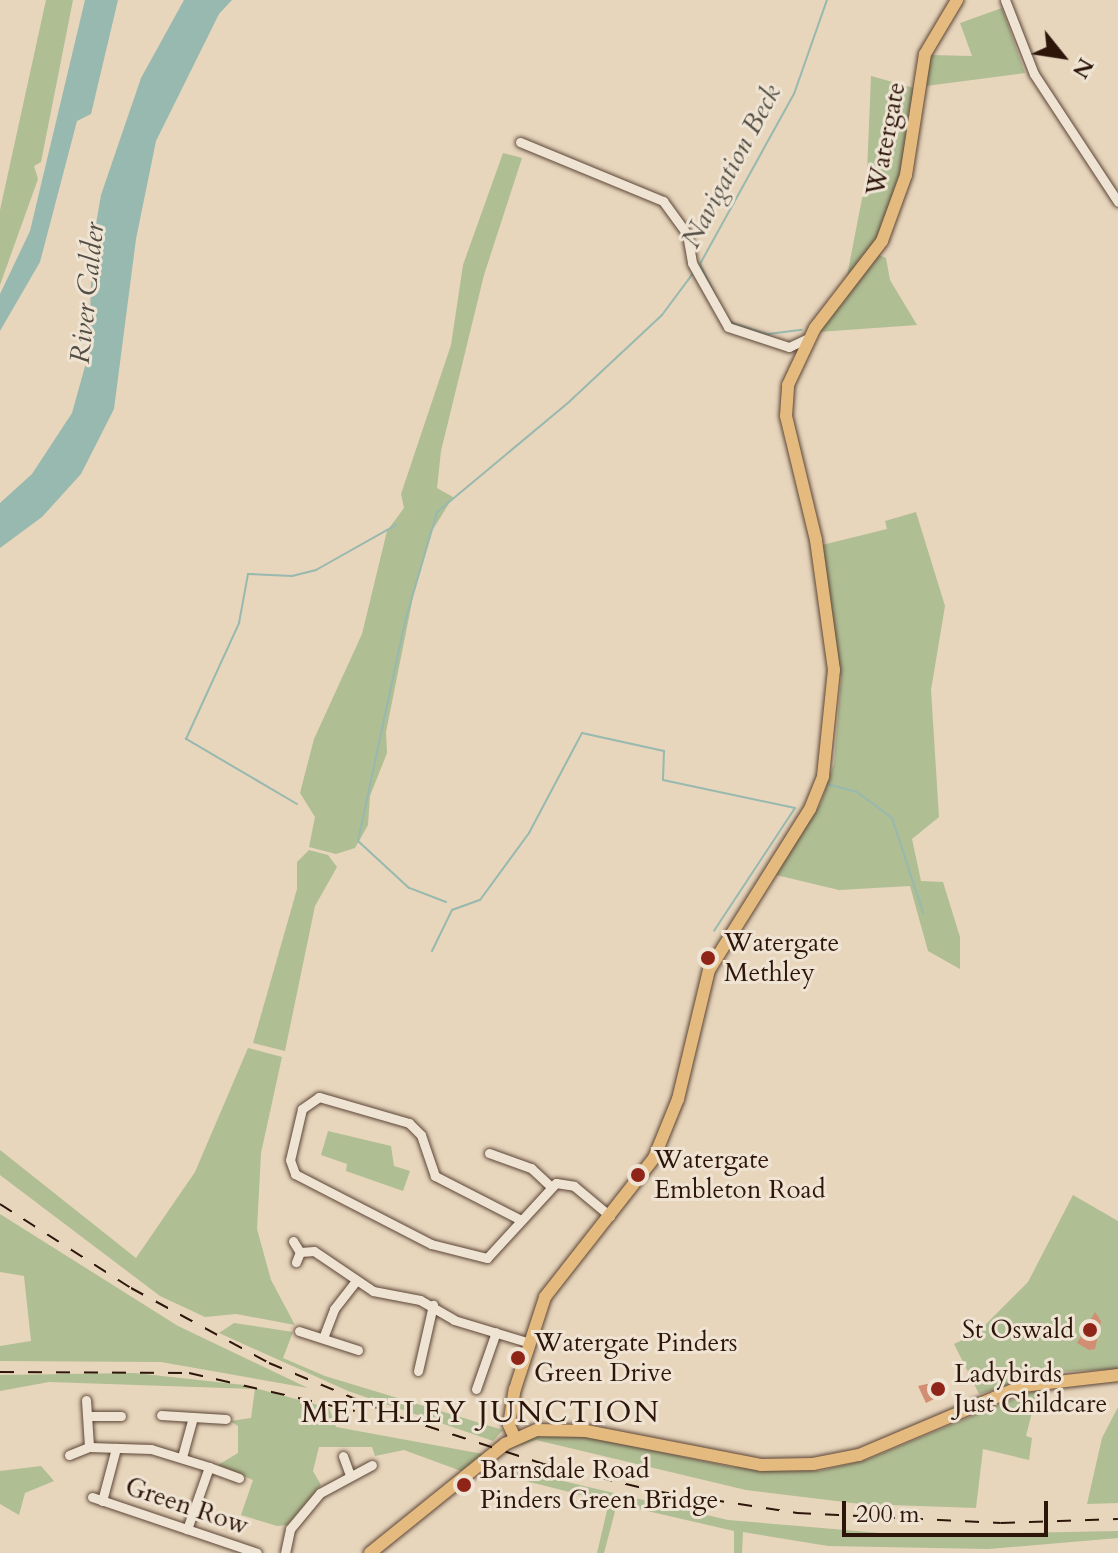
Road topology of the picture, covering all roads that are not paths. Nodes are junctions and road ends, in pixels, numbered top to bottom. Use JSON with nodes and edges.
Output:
{"nodes":[{"id":1,"x":957,"y":0,"type":"edge"},
{"id":2,"x":1005,"y":0,"type":"edge"},
{"id":3,"x":520,"y":142,"type":"dead end"},
{"id":4,"x":1118,"y":202,"type":"edge"},
{"id":5,"x":810,"y":337,"type":"junction"},
{"id":6,"x":789,"y":347,"type":"junction"},
{"id":7,"x":796,"y":362,"type":"junction"},
{"id":8,"x":489,"y":1153,"type":"dead end"},
{"id":9,"x":550,"y":1186,"type":"junction"},
{"id":10,"x":610,"y":1216,"type":"junction"},
{"id":11,"x":521,"y":1220,"type":"junction"},
{"id":12,"x":293,"y":1241,"type":"dead end"},
{"id":13,"x":356,"y":1281,"type":"junction"},
{"id":14,"x":433,"y":1305,"type":"junction"},
{"id":15,"x":299,"y":1331,"type":"dead end"},
{"id":16,"x":496,"y":1332,"type":"junction"},
{"id":17,"x":323,"y":1338,"type":"junction"},
{"id":18,"x":527,"y":1342,"type":"junction"},
{"id":19,"x":358,"y":1350,"type":"dead end"},
{"id":20,"x":418,"y":1371,"type":"dead end"},
{"id":21,"x":1118,"y":1375,"type":"edge"},
{"id":22,"x":476,"y":1389,"type":"dead end"},
{"id":23,"x":86,"y":1400,"type":"dead end"},
{"id":24,"x":161,"y":1415,"type":"dead end"},
{"id":25,"x":89,"y":1416,"type":"junction"},
{"id":26,"x":121,"y":1416,"type":"dead end"},
{"id":27,"x":193,"y":1417,"type":"junction"},
{"id":28,"x":226,"y":1419,"type":"dead end"},
{"id":29,"x":515,"y":1438,"type":"junction"},
{"id":30,"x":89,"y":1447,"type":"junction"},
{"id":31,"x":116,"y":1448,"type":"junction"},
{"id":32,"x":69,"y":1455,"type":"dead end"},
{"id":33,"x":343,"y":1456,"type":"dead end"},
{"id":34,"x":182,"y":1457,"type":"junction"},
{"id":35,"x":372,"y":1465,"type":"dead end"},
{"id":36,"x":209,"y":1467,"type":"junction"},
{"id":37,"x":350,"y":1475,"type":"junction"},
{"id":38,"x":239,"y":1478,"type":"dead end"},
{"id":39,"x":187,"y":1529,"type":"junction"},
{"id":40,"x":257,"y":1553,"type":"edge"},
{"id":41,"x":285,"y":1553,"type":"edge"},
{"id":42,"x":370,"y":1553,"type":"edge"}],
"edges":[{"from":1,"to":5,"type":"main road","name":"Watergate"},
{"from":2,"to":4,"type":"street"},
{"from":3,"to":6,"type":"street"},
{"from":5,"to":6,"type":"street"},
{"from":5,"to":7,"type":"main road","name":"Watergate"},
{"from":6,"to":7,"type":"street"},
{"from":7,"to":10,"type":"main road","name":"Watergate"},
{"from":8,"to":9,"type":"street"},
{"from":9,"to":10,"type":"street"},
{"from":9,"to":11,"type":"street"},
{"from":10,"to":18,"type":"main road","name":"Watergate"},
{"from":11,"to":11,"type":"street"},
{"from":12,"to":13,"type":"street"},
{"from":13,"to":14,"type":"street"},
{"from":13,"to":17,"type":"street"},
{"from":14,"to":16,"type":"street"},
{"from":14,"to":20,"type":"street"},
{"from":15,"to":17,"type":"street"},
{"from":16,"to":18,"type":"street"},
{"from":16,"to":22,"type":"street"},
{"from":17,"to":19,"type":"street"},
{"from":18,"to":29,"type":"main road","name":"Watergate"},
{"from":21,"to":29,"type":"main road"},
{"from":23,"to":25,"type":"street"},
{"from":24,"to":27,"type":"street"},
{"from":25,"to":26,"type":"street"},
{"from":25,"to":30,"type":"street"},
{"from":27,"to":28,"type":"street"},
{"from":27,"to":34,"type":"street"},
{"from":29,"to":42,"type":"main road"},
{"from":30,"to":31,"type":"street"},
{"from":30,"to":32,"type":"street"},
{"from":31,"to":34,"type":"street"},
{"from":31,"to":39,"type":"street","name":"Green Row"},
{"from":33,"to":37,"type":"street"},
{"from":34,"to":36,"type":"street"},
{"from":35,"to":37,"type":"street"},
{"from":36,"to":38,"type":"street"},
{"from":36,"to":39,"type":"street"},
{"from":37,"to":41,"type":"street"},
{"from":39,"to":40,"type":"street","name":"Green Row"}]}
